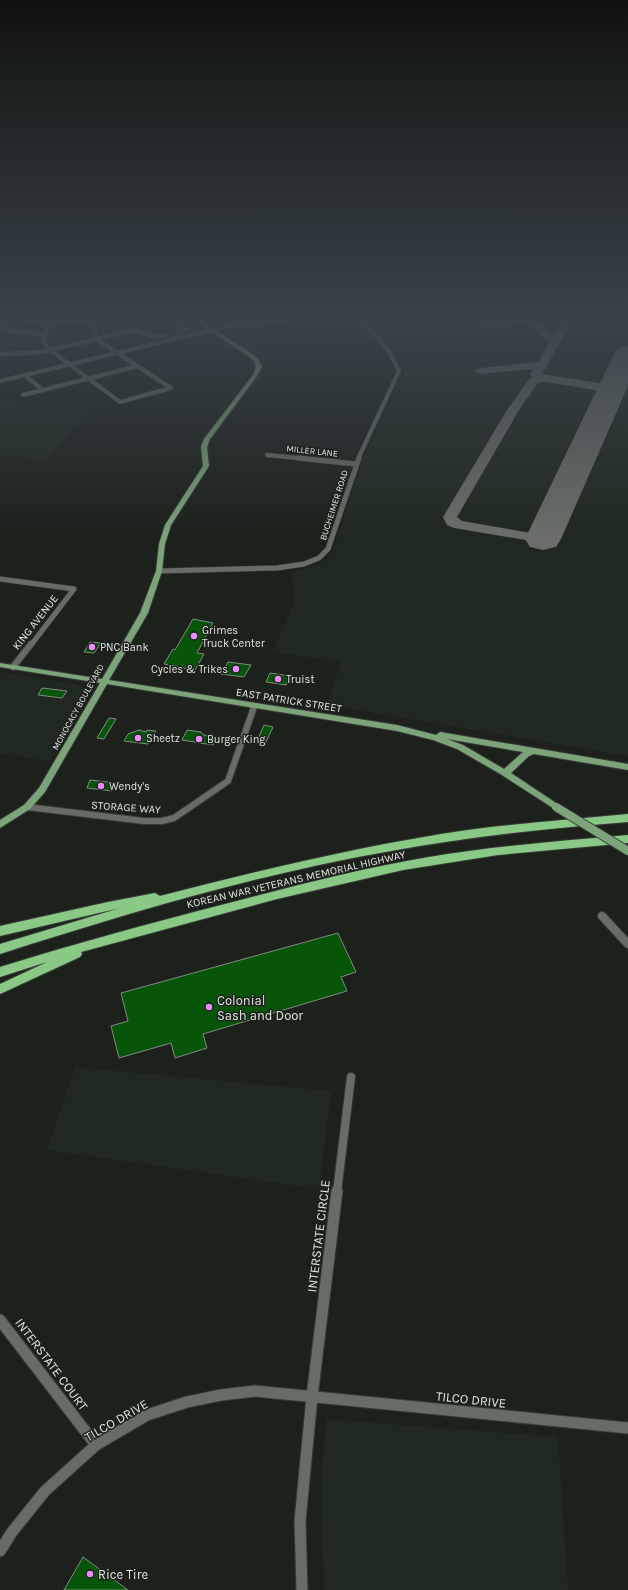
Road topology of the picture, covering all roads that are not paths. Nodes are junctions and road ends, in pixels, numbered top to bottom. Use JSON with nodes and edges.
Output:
{"nodes":[{"id":1,"x":46,"y":389,"type":"edge"},
{"id":2,"x":103,"y":389,"type":"edge"},
{"id":3,"x":167,"y":389,"type":"edge"},
{"id":4,"x":244,"y":389,"type":"edge"},
{"id":5,"x":391,"y":389,"type":"edge"},
{"id":6,"x":43,"y":390,"type":"joint"},
{"id":7,"x":22,"y":395,"type":"dead end"},
{"id":8,"x":267,"y":455,"type":"dead end"},
{"id":9,"x":356,"y":464,"type":"junction"},
{"id":10,"x":159,"y":571,"type":"junction"},
{"id":11,"x":0,"y":578,"type":"edge"},
{"id":12,"x":0,"y":665,"type":"edge"},
{"id":13,"x":13,"y":667,"type":"junction"},
{"id":14,"x":103,"y":683,"type":"junction"},
{"id":15,"x":254,"y":706,"type":"junction"},
{"id":16,"x":397,"y":728,"type":"junction"},
{"id":17,"x":532,"y":751,"type":"junction"},
{"id":18,"x":628,"y":767,"type":"edge"},
{"id":19,"x":505,"y":773,"type":"junction"},
{"id":20,"x":27,"y":807,"type":"junction"},
{"id":21,"x":628,"y":818,"type":"edge"},
{"id":22,"x":0,"y":825,"type":"edge"},
{"id":23,"x":628,"y":839,"type":"edge"},
{"id":24,"x":628,"y":851,"type":"edge"},
{"id":25,"x":214,"y":887,"type":"junction"},
{"id":26,"x":602,"y":916,"type":"dead end"},
{"id":27,"x":0,"y":931,"type":"edge"},
{"id":28,"x":113,"y":938,"type":"junction"},
{"id":29,"x":628,"y":944,"type":"edge"},
{"id":30,"x":0,"y":948,"type":"edge"},
{"id":31,"x":0,"y":972,"type":"edge"},
{"id":32,"x":0,"y":989,"type":"edge"},
{"id":33,"x":351,"y":1078,"type":"dead end"},
{"id":34,"x":0,"y":1320,"type":"edge"},
{"id":35,"x":312,"y":1397,"type":"junction"},
{"id":36,"x":628,"y":1428,"type":"edge"},
{"id":37,"x":96,"y":1445,"type":"junction"},
{"id":38,"x":0,"y":1551,"type":"edge"},
{"id":39,"x":302,"y":1590,"type":"edge"}],
"edges":[{"from":1,"to":6,"type":"street"},
{"from":2,"to":3,"type":"street"},
{"from":4,"to":10,"type":"main road","name":"MONOCACY BOULEVARD"},
{"from":5,"to":9,"type":"street","name":"BUCHEIMER ROAD"},
{"from":6,"to":7,"type":"street"},
{"from":8,"to":9,"type":"street","name":"MILLER LANE"},
{"from":9,"to":10,"type":"street","name":"BUCHEIMER ROAD"},
{"from":10,"to":14,"type":"main road","name":"MONOCACY BOULEVARD"},
{"from":11,"to":13,"type":"street","name":"KING AVENUE"},
{"from":12,"to":13,"type":"main road","name":"EAST PATRICK STREET"},
{"from":13,"to":14,"type":"main road","name":"EAST PATRICK STREET"},
{"from":14,"to":15,"type":"main road","name":"EAST PATRICK STREET"},
{"from":14,"to":20,"type":"main road","name":"MONOCACY BOULEVARD"},
{"from":15,"to":16,"type":"main road","name":"EAST PATRICK STREET"},
{"from":15,"to":20,"type":"street","name":"STORAGE WAY"},
{"from":16,"to":17,"type":"main road"},
{"from":16,"to":19,"type":"main road","name":"EAST PATRICK STREET"},
{"from":17,"to":18,"type":"main road"},
{"from":17,"to":19,"type":"main road"},
{"from":19,"to":24,"type":"main road","name":"EAST PATRICK STREET","bridge":true},
{"from":20,"to":22,"type":"main road","name":"MONOCACY BOULEVARD"},
{"from":21,"to":25,"type":"highway","name":"KOREAN WAR VETERANS MEMORIAL HIGHWAY"},
{"from":23,"to":28,"type":"highway","name":"KOREAN WAR VETERANS MEMORIAL HIGHWAY"},
{"from":25,"to":27,"type":"highway"},
{"from":25,"to":30,"type":"highway","name":"KOREAN WAR VETERANS MEMORIAL HIGHWAY"},
{"from":26,"to":29,"type":"street"},
{"from":28,"to":31,"type":"highway","name":"KOREAN WAR VETERANS MEMORIAL HIGHWAY"},
{"from":28,"to":32,"type":"highway"},
{"from":33,"to":35,"type":"street","name":"INTERSTATE CIRCLE"},
{"from":34,"to":37,"type":"street","name":"INTERSTATE COURT"},
{"from":35,"to":36,"type":"street","name":"TILCO DRIVE"},
{"from":35,"to":37,"type":"street","name":"TILCO DRIVE"},
{"from":35,"to":39,"type":"street"},
{"from":37,"to":38,"type":"street","name":"TILCO DRIVE"}]}
